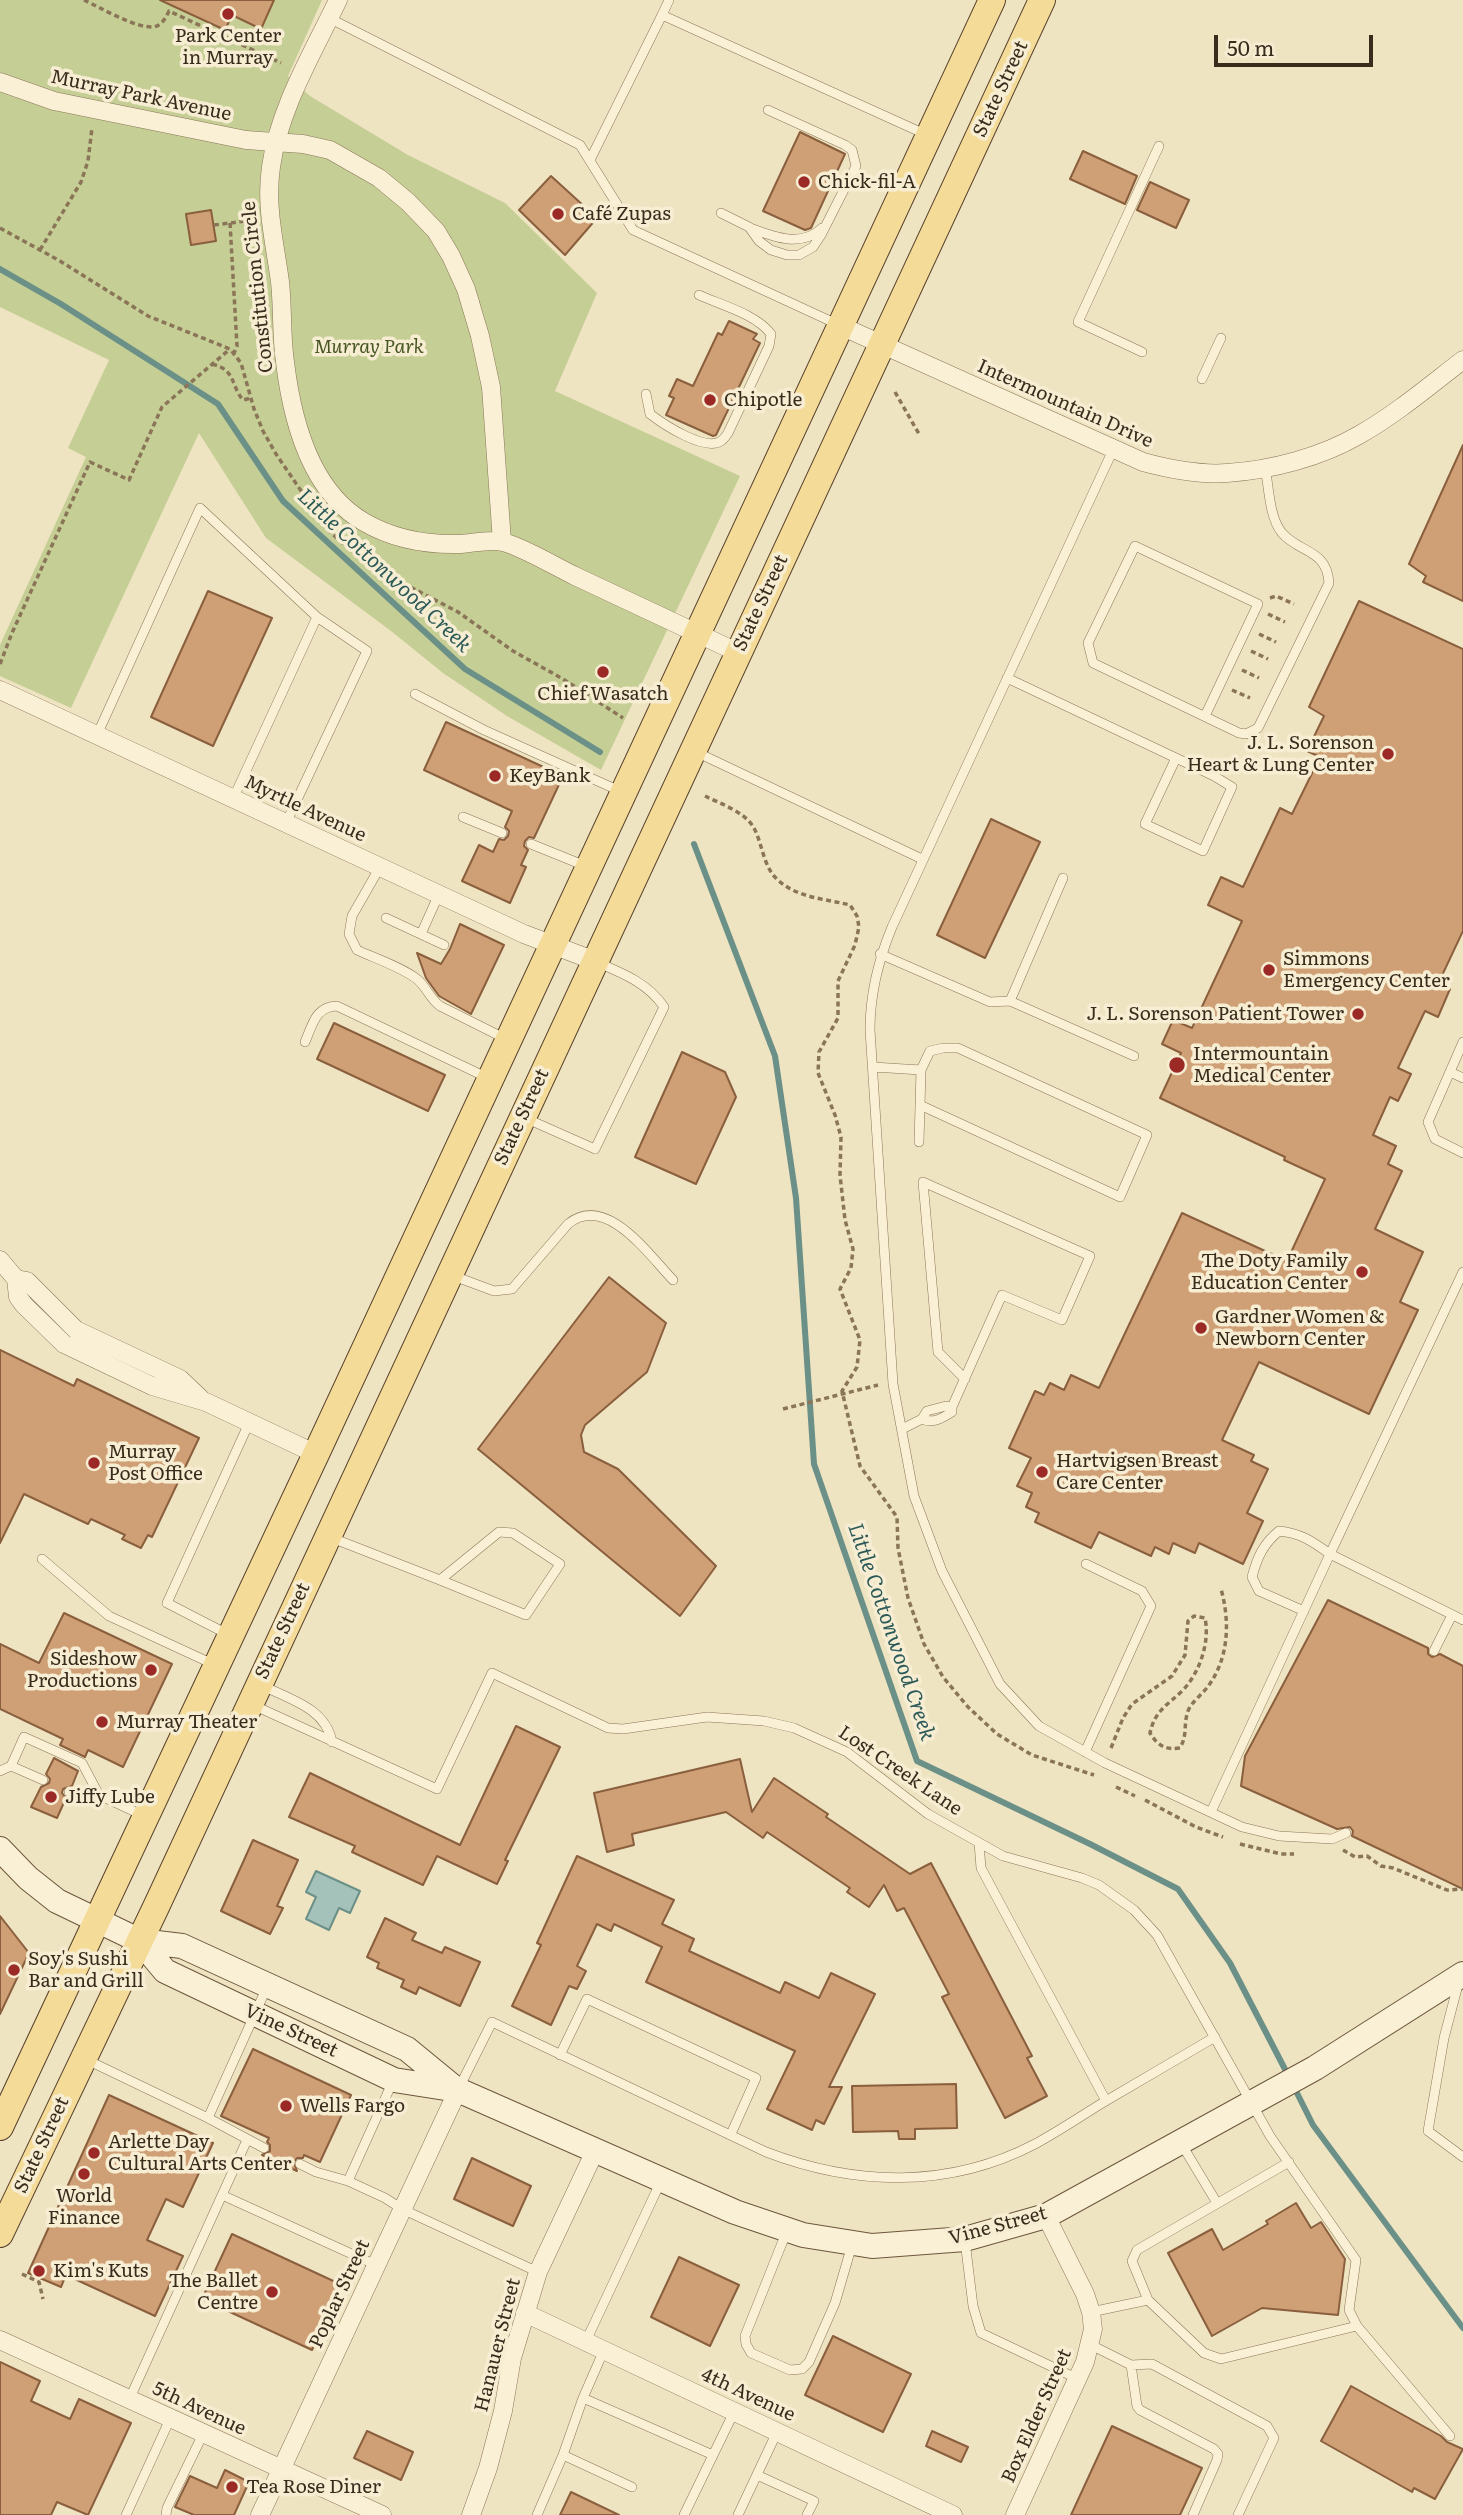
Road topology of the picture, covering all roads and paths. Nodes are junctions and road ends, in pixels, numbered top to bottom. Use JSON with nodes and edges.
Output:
{"nodes":[{"id":1,"x":84,"y":0,"type":"edge"},
{"id":2,"x":338,"y":0,"type":"edge"},
{"id":3,"x":669,"y":0,"type":"edge"},
{"id":4,"x":992,"y":0,"type":"edge"},
{"id":5,"x":1042,"y":0,"type":"edge"},
{"id":6,"x":662,"y":15,"type":"junction"},
{"id":7,"x":329,"y":18,"type":"junction"},
{"id":8,"x":281,"y":63,"type":"dead end"},
{"id":9,"x":0,"y":82,"type":"edge"},
{"id":10,"x":768,"y":110,"type":"dead end"},
{"id":11,"x":81,"y":123,"type":"dead end"},
{"id":12,"x":103,"y":128,"type":"dead end"},
{"id":13,"x":91,"y":135,"type":"dead end"},
{"id":14,"x":929,"y":135,"type":"junction"},
{"id":15,"x":276,"y":141,"type":"junction"},
{"id":16,"x":1159,"y":146,"type":"dead end"},
{"id":17,"x":590,"y":160,"type":"junction"},
{"id":18,"x":250,"y":205,"type":"dead end"},
{"id":19,"x":721,"y":214,"type":"dead end"},
{"id":20,"x":269,"y":218,"type":"junction"},
{"id":21,"x":247,"y":221,"type":"junction"},
{"id":22,"x":828,"y":222,"type":"junction"},
{"id":23,"x":230,"y":223,"type":"junction"},
{"id":24,"x":214,"y":225,"type":"dead end"},
{"id":25,"x":749,"y":227,"type":"junction"},
{"id":26,"x":40,"y":250,"type":"dead end"},
{"id":27,"x":699,"y":295,"type":"dead end"},
{"id":28,"x":841,"y":326,"type":"junction"},
{"id":29,"x":1221,"y":338,"type":"dead end"},
{"id":30,"x":881,"y":345,"type":"junction"},
{"id":31,"x":230,"y":349,"type":"dead end"},
{"id":32,"x":1142,"y":352,"type":"dead end"},
{"id":33,"x":234,"y":353,"type":"dead end"},
{"id":34,"x":1463,"y":360,"type":"edge"},
{"id":35,"x":212,"y":364,"type":"junction"},
{"id":36,"x":1202,"y":379,"type":"dead end"},
{"id":37,"x":895,"y":392,"type":"dead end"},
{"id":38,"x":646,"y":394,"type":"dead end"},
{"id":39,"x":251,"y":398,"type":"dead end"},
{"id":40,"x":919,"y":434,"type":"dead end"},
{"id":41,"x":1113,"y":450,"type":"junction"},
{"id":42,"x":1265,"y":467,"type":"junction"},
{"id":43,"x":502,"y":542,"type":"junction"},
{"id":44,"x":1258,"y":604,"type":"junction"},
{"id":45,"x":1294,"y":604,"type":"dead end"},
{"id":46,"x":317,"y":617,"type":"junction"},
{"id":47,"x":697,"y":634,"type":"junction"},
{"id":48,"x":739,"y":653,"type":"junction"},
{"id":49,"x":0,"y":664,"type":"edge"},
{"id":50,"x":1007,"y":678,"type":"junction"},
{"id":51,"x":0,"y":690,"type":"edge"},
{"id":52,"x":415,"y":694,"type":"dead end"},
{"id":53,"x":1205,"y":716,"type":"junction"},
{"id":54,"x":97,"y":735,"type":"junction"},
{"id":55,"x":692,"y":750,"type":"junction"},
{"id":56,"x":1176,"y":758,"type":"junction"},
{"id":57,"x":624,"y":792,"type":"junction"},
{"id":58,"x":705,"y":796,"type":"dead end"},
{"id":59,"x":233,"y":799,"type":"junction"},
{"id":60,"x":463,"y":817,"type":"dead end"},
{"id":61,"x":286,"y":823,"type":"junction"},
{"id":62,"x":502,"y":833,"type":"dead end"},
{"id":63,"x":531,"y":844,"type":"dead end"},
{"id":64,"x":922,"y":859,"type":"junction"},
{"id":65,"x":380,"y":867,"type":"junction"},
{"id":66,"x":588,"y":867,"type":"junction"},
{"id":67,"x":1063,"y":878,"type":"dead end"},
{"id":68,"x":439,"y":894,"type":"junction"},
{"id":69,"x":386,"y":918,"type":"dead end"},
{"id":70,"x":421,"y":934,"type":"junction"},
{"id":71,"x":444,"y":945,"type":"dead end"},
{"id":72,"x":552,"y":945,"type":"junction"},
{"id":73,"x":880,"y":954,"type":"junction"},
{"id":74,"x":595,"y":961,"type":"junction"},
{"id":75,"x":1010,"y":1001,"type":"junction"},
{"id":76,"x":508,"y":1040,"type":"junction"},
{"id":77,"x":305,"y":1042,"type":"dead end"},
{"id":78,"x":1463,"y":1042,"type":"edge"},
{"id":79,"x":1133,"y":1056,"type":"dead end"},
{"id":80,"x":873,"y":1067,"type":"junction"},
{"id":81,"x":921,"y":1070,"type":"junction"},
{"id":82,"x":1450,"y":1072,"type":"junction"},
{"id":83,"x":1463,"y":1078,"type":"edge"},
{"id":84,"x":490,"y":1079,"type":"junction"},
{"id":85,"x":920,"y":1105,"type":"junction"},
{"id":86,"x":522,"y":1116,"type":"junction"},
{"id":87,"x":919,"y":1142,"type":"dead end"},
{"id":88,"x":1463,"y":1153,"type":"edge"},
{"id":89,"x":0,"y":1260,"type":"edge"},
{"id":90,"x":1463,"y":1272,"type":"edge"},
{"id":91,"x":449,"y":1274,"type":"junction"},
{"id":92,"x":673,"y":1280,"type":"dead end"},
{"id":93,"x":965,"y":1379,"type":"junction"},
{"id":94,"x":880,"y":1385,"type":"dead end"},
{"id":95,"x":843,"y":1395,"type":"junction"},
{"id":96,"x":783,"y":1409,"type":"dead end"},
{"id":97,"x":248,"y":1423,"type":"junction"},
{"id":98,"x":902,"y":1429,"type":"junction"},
{"id":99,"x":316,"y":1454,"type":"junction"},
{"id":100,"x":327,"y":1536,"type":"junction"},
{"id":101,"x":1330,"y":1554,"type":"junction"},
{"id":102,"x":42,"y":1559,"type":"dead end"},
{"id":103,"x":1086,"y":1564,"type":"dead end"},
{"id":104,"x":440,"y":1580,"type":"junction"},
{"id":105,"x":1221,"y":1589,"type":"dead end"},
{"id":106,"x":1304,"y":1611,"type":"junction"},
{"id":107,"x":1452,"y":1615,"type":"junction"},
{"id":108,"x":1463,"y":1620,"type":"edge"},
{"id":109,"x":231,"y":1636,"type":"junction"},
{"id":110,"x":1434,"y":1651,"type":"dead end"},
{"id":111,"x":217,"y":1666,"type":"junction"},
{"id":112,"x":254,"y":1694,"type":"junction"},
{"id":113,"x":332,"y":1742,"type":"junction"},
{"id":114,"x":1111,"y":1748,"type":"dead end"},
{"id":115,"x":1085,"y":1752,"type":"junction"},
{"id":116,"x":11,"y":1766,"type":"junction"},
{"id":117,"x":0,"y":1772,"type":"edge"},
{"id":118,"x":1099,"y":1777,"type":"dead end"},
{"id":119,"x":43,"y":1780,"type":"dead end"},
{"id":120,"x":1111,"y":1784,"type":"dead end"},
{"id":121,"x":69,"y":1792,"type":"dead end"},
{"id":122,"x":99,"y":1795,"type":"junction"},
{"id":123,"x":1211,"y":1812,"type":"junction"},
{"id":124,"x":145,"y":1817,"type":"junction"},
{"id":125,"x":1346,"y":1833,"type":"dead end"},
{"id":126,"x":1227,"y":1838,"type":"dead end"},
{"id":127,"x":1237,"y":1842,"type":"dead end"},
{"id":128,"x":979,"y":1843,"type":"junction"},
{"id":129,"x":0,"y":1849,"type":"edge"},
{"id":130,"x":1342,"y":1849,"type":"dead end"},
{"id":131,"x":1305,"y":1854,"type":"dead end"},
{"id":132,"x":1463,"y":1889,"type":"edge"},
{"id":133,"x":97,"y":1920,"type":"junction"},
{"id":134,"x":140,"y":1941,"type":"junction"},
{"id":135,"x":1462,"y":1975,"type":"edge"},
{"id":136,"x":268,"y":1985,"type":"junction"},
{"id":137,"x":255,"y":2014,"type":"junction"},
{"id":138,"x":1215,"y":2036,"type":"junction"},
{"id":139,"x":559,"y":2055,"type":"junction"},
{"id":140,"x":83,"y":2059,"type":"junction"},
{"id":141,"x":394,"y":2080,"type":"junction"},
{"id":142,"x":458,"y":2090,"type":"junction"},
{"id":143,"x":1261,"y":2098,"type":"junction"},
{"id":144,"x":1106,"y":2101,"type":"junction"},
{"id":145,"x":208,"y":2118,"type":"junction"},
{"id":146,"x":0,"y":2127,"type":"edge"},
{"id":147,"x":731,"y":2134,"type":"junction"},
{"id":148,"x":247,"y":2140,"type":"junction"},
{"id":149,"x":1181,"y":2143,"type":"junction"},
{"id":150,"x":264,"y":2148,"type":"dead end"},
{"id":151,"x":595,"y":2151,"type":"junction"},
{"id":152,"x":1463,"y":2157,"type":"edge"},
{"id":153,"x":1289,"y":2162,"type":"junction"},
{"id":154,"x":300,"y":2164,"type":"dead end"},
{"id":155,"x":661,"y":2180,"type":"junction"},
{"id":156,"x":348,"y":2181,"type":"junction"},
{"id":157,"x":222,"y":2195,"type":"junction"},
{"id":158,"x":1217,"y":2203,"type":"junction"},
{"id":159,"x":402,"y":2209,"type":"junction"},
{"id":160,"x":1046,"y":2216,"type":"junction"},
{"id":161,"x":788,"y":2230,"type":"junction"},
{"id":162,"x":0,"y":2234,"type":"edge"},
{"id":163,"x":965,"y":2239,"type":"junction"},
{"id":164,"x":853,"y":2244,"type":"junction"},
{"id":165,"x":376,"y":2265,"type":"junction"},
{"id":166,"x":538,"y":2272,"type":"junction"},
{"id":167,"x":22,"y":2274,"type":"dead end"},
{"id":168,"x":43,"y":2299,"type":"dead end"},
{"id":169,"x":1148,"y":2301,"type":"junction"},
{"id":170,"x":525,"y":2312,"type":"junction"},
{"id":171,"x":1091,"y":2312,"type":"junction"},
{"id":172,"x":1357,"y":2326,"type":"junction"},
{"id":173,"x":0,"y":2340,"type":"edge"},
{"id":174,"x":586,"y":2341,"type":"junction"},
{"id":175,"x":1091,"y":2345,"type":"junction"},
{"id":176,"x":604,"y":2350,"type":"junction"},
{"id":177,"x":1131,"y":2365,"type":"junction"},
{"id":178,"x":1078,"y":2379,"type":"junction"},
{"id":179,"x":583,"y":2398,"type":"junction"},
{"id":180,"x":129,"y":2400,"type":"junction"},
{"id":181,"x":734,"y":2412,"type":"junction"},
{"id":182,"x":170,"y":2419,"type":"junction"},
{"id":183,"x":777,"y":2432,"type":"junction"},
{"id":184,"x":203,"y":2434,"type":"junction"},
{"id":185,"x":1450,"y":2436,"type":"dead end"},
{"id":186,"x":563,"y":2455,"type":"junction"},
{"id":187,"x":713,"y":2455,"type":"junction"},
{"id":188,"x":281,"y":2469,"type":"junction"},
{"id":189,"x":757,"y":2474,"type":"junction"},
{"id":190,"x":632,"y":2487,"type":"dead end"},
{"id":191,"x":126,"y":2515,"type":"edge"},
{"id":192,"x":166,"y":2515,"type":"edge"},
{"id":193,"x":260,"y":2515,"type":"edge"},
{"id":194,"x":382,"y":2515,"type":"edge"},
{"id":195,"x":471,"y":2515,"type":"edge"},
{"id":196,"x":537,"y":2515,"type":"edge"},
{"id":197,"x":684,"y":2515,"type":"edge"},
{"id":198,"x":738,"y":2515,"type":"edge"},
{"id":199,"x":807,"y":2515,"type":"edge"},
{"id":200,"x":953,"y":2515,"type":"edge"},
{"id":201,"x":1015,"y":2515,"type":"edge"},
{"id":202,"x":1193,"y":2515,"type":"edge"},
{"id":203,"x":1238,"y":2515,"type":"edge"}],
"edges":[{"from":1,"to":8,"type":"path"},
{"from":2,"to":7,"type":"street","name":"Constitution Circle"},
{"from":3,"to":6,"type":"lane"},
{"from":4,"to":14,"type":"main road"},
{"from":5,"to":30,"type":"main road","name":"State Street"},
{"from":6,"to":14,"type":"lane"},
{"from":6,"to":17,"type":"lane"},
{"from":7,"to":15,"type":"street","name":"Constitution Circle"},
{"from":7,"to":17,"type":"lane"},
{"from":9,"to":15,"type":"street","name":"Murray Park Avenue"},
{"from":10,"to":22,"type":"lane"},
{"from":11,"to":12,"type":"path"},
{"from":13,"to":26,"type":"path"},
{"from":14,"to":28,"type":"main road"},
{"from":15,"to":20,"type":"street","name":"Constitution Circle"},
{"from":15,"to":43,"type":"street"},
{"from":16,"to":32,"type":"lane"},
{"from":17,"to":28,"type":"lane"},
{"from":18,"to":21,"type":"path"},
{"from":19,"to":25,"type":"lane"},
{"from":20,"to":21,"type":"path"},
{"from":20,"to":43,"type":"street","name":"Constitution Circle"},
{"from":21,"to":23,"type":"path"},
{"from":22,"to":25,"type":"lane"},
{"from":22,"to":25,"type":"lane"},
{"from":23,"to":24,"type":"path"},
{"from":23,"to":33,"type":"path"},
{"from":27,"to":38,"type":"lane"},
{"from":28,"to":30,"type":"street","name":"Intermountain Drive"},
{"from":28,"to":47,"type":"main road"},
{"from":29,"to":36,"type":"lane"},
{"from":30,"to":41,"type":"street","name":"Intermountain Drive"},
{"from":30,"to":48,"type":"main road","name":"State Street"},
{"from":31,"to":35,"type":"path"},
{"from":34,"to":42,"type":"street","name":"Intermountain Drive"},
{"from":35,"to":39,"type":"path"},
{"from":35,"to":49,"type":"path"},
{"from":37,"to":40,"type":"path"},
{"from":41,"to":42,"type":"street","name":"Intermountain Drive"},
{"from":41,"to":50,"type":"lane"},
{"from":42,"to":53,"type":"lane"},
{"from":43,"to":47,"type":"street","name":"Constitution Circle"},
{"from":44,"to":45,"type":"path"},
{"from":44,"to":53,"type":"lane"},
{"from":44,"to":53,"type":"lane"},
{"from":46,"to":54,"type":"lane"},
{"from":46,"to":59,"type":"lane"},
{"from":46,"to":61,"type":"lane"},
{"from":47,"to":48,"type":"street","name":"Constitution Circle"},
{"from":47,"to":57,"type":"main road"},
{"from":48,"to":55,"type":"main road","name":"State Street"},
{"from":50,"to":56,"type":"lane"},
{"from":50,"to":64,"type":"lane"},
{"from":51,"to":54,"type":"street","name":"Myrtle Avenue"},
{"from":52,"to":57,"type":"lane"},
{"from":54,"to":59,"type":"street","name":"Myrtle Avenue"},
{"from":55,"to":64,"type":"lane"},
{"from":55,"to":74,"type":"main road","name":"State Street"},
{"from":56,"to":56,"type":"lane"},
{"from":57,"to":66,"type":"main road"},
{"from":58,"to":95,"type":"path"},
{"from":59,"to":61,"type":"street","name":"Myrtle Avenue"},
{"from":60,"to":62,"type":"lane"},
{"from":61,"to":65,"type":"street","name":"Myrtle Avenue"},
{"from":63,"to":66,"type":"lane"},
{"from":64,"to":73,"type":"lane"},
{"from":65,"to":68,"type":"street","name":"Myrtle Avenue"},
{"from":65,"to":76,"type":"lane"},
{"from":66,"to":72,"type":"main road"},
{"from":67,"to":75,"type":"lane"},
{"from":68,"to":70,"type":"lane"},
{"from":68,"to":72,"type":"street","name":"Myrtle Avenue"},
{"from":69,"to":70,"type":"lane"},
{"from":70,"to":71,"type":"lane"},
{"from":72,"to":74,"type":"street","name":"Myrtle Avenue"},
{"from":72,"to":76,"type":"main road"},
{"from":73,"to":75,"type":"lane"},
{"from":73,"to":80,"type":"lane"},
{"from":74,"to":86,"type":"main road","name":"State Street"},
{"from":74,"to":86,"type":"lane"},
{"from":75,"to":79,"type":"lane"},
{"from":76,"to":84,"type":"main road"},
{"from":77,"to":84,"type":"lane"},
{"from":78,"to":82,"type":"lane"},
{"from":80,"to":81,"type":"lane"},
{"from":80,"to":98,"type":"lane"},
{"from":81,"to":85,"type":"lane"},
{"from":81,"to":85,"type":"lane"},
{"from":82,"to":83,"type":"lane"},
{"from":82,"to":88,"type":"lane"},
{"from":84,"to":99,"type":"main road"},
{"from":85,"to":87,"type":"lane"},
{"from":86,"to":91,"type":"main road","name":"State Street"},
{"from":89,"to":97,"type":"street"},
{"from":90,"to":101,"type":"lane"},
{"from":91,"to":92,"type":"lane"},
{"from":91,"to":100,"type":"main road","name":"State Street"},
{"from":93,"to":93,"type":"lane"},
{"from":93,"to":98,"type":"lane"},
{"from":94,"to":95,"type":"path"},
{"from":95,"to":96,"type":"path"},
{"from":95,"to":118,"type":"path"},
{"from":97,"to":99,"type":"street"},
{"from":97,"to":109,"type":"lane"},
{"from":98,"to":115,"type":"lane"},
{"from":99,"to":109,"type":"main road"},
{"from":100,"to":104,"type":"lane"},
{"from":100,"to":112,"type":"main road","name":"State Street"},
{"from":101,"to":106,"type":"lane"},
{"from":101,"to":106,"type":"lane"},
{"from":101,"to":107,"type":"lane"},
{"from":102,"to":111,"type":"lane"},
{"from":103,"to":115,"type":"lane"},
{"from":104,"to":104,"type":"lane"},
{"from":105,"to":114,"type":"path"},
{"from":106,"to":123,"type":"lane"},
{"from":107,"to":108,"type":"lane"},
{"from":107,"to":110,"type":"lane"},
{"from":109,"to":111,"type":"main road"},
{"from":111,"to":124,"type":"main road"},
{"from":112,"to":113,"type":"lane","name":"Lost Creek Lane"},
{"from":112,"to":113,"type":"lane"},
{"from":112,"to":134,"type":"main road","name":"State Street"},
{"from":113,"to":128,"type":"lane","name":"Lost Creek Lane"},
{"from":115,"to":123,"type":"lane"},
{"from":116,"to":117,"type":"lane"},
{"from":116,"to":119,"type":"lane"},
{"from":116,"to":122,"type":"lane"},
{"from":120,"to":126,"type":"path"},
{"from":121,"to":122,"type":"lane"},
{"from":122,"to":124,"type":"lane"},
{"from":123,"to":125,"type":"lane"},
{"from":124,"to":133,"type":"main road"},
{"from":127,"to":131,"type":"path"},
{"from":128,"to":138,"type":"lane","name":"Lost Creek Lane"},
{"from":128,"to":144,"type":"lane"},
{"from":129,"to":133,"type":"street","name":"Vine Street"},
{"from":130,"to":132,"type":"path"},
{"from":133,"to":134,"type":"street","name":"Vine Street"},
{"from":133,"to":146,"type":"main road"},
{"from":134,"to":136,"type":"street","name":"Vine Street"},
{"from":134,"to":137,"type":"street","name":"Vine Street"},
{"from":134,"to":140,"type":"main road","name":"State Street"},
{"from":135,"to":143,"type":"street","name":"Vine Street"},
{"from":135,"to":152,"type":"lane"},
{"from":136,"to":137,"type":"lane"},
{"from":136,"to":142,"type":"street","name":"Vine Street"},
{"from":137,"to":141,"type":"street","name":"Vine Street"},
{"from":137,"to":145,"type":"lane"},
{"from":138,"to":143,"type":"lane","name":"Lost Creek Lane"},
{"from":138,"to":144,"type":"lane"},
{"from":139,"to":142,"type":"lane"},
{"from":139,"to":147,"type":"lane"},
{"from":139,"to":147,"type":"lane"},
{"from":140,"to":145,"type":"lane"},
{"from":140,"to":162,"type":"main road","name":"State Street"},
{"from":141,"to":142,"type":"street","name":"Vine Street"},
{"from":141,"to":156,"type":"lane"},
{"from":142,"to":151,"type":"street","name":"Vine Street"},
{"from":142,"to":159,"type":"street","name":"Poplar Street"},
{"from":143,"to":149,"type":"street","name":"Vine Street"},
{"from":143,"to":153,"type":"lane","name":"Lost Creek Lane"},
{"from":144,"to":147,"type":"lane"},
{"from":145,"to":148,"type":"lane"},
{"from":148,"to":150,"type":"lane"},
{"from":148,"to":157,"type":"lane"},
{"from":149,"to":158,"type":"lane"},
{"from":149,"to":160,"type":"street","name":"Vine Street"},
{"from":151,"to":155,"type":"street","name":"Vine Street"},
{"from":151,"to":166,"type":"street","name":"Hanauer Street"},
{"from":153,"to":158,"type":"lane"},
{"from":153,"to":172,"type":"lane","name":"Lost Creek Lane"},
{"from":154,"to":156,"type":"lane"},
{"from":155,"to":161,"type":"street","name":"Vine Street"},
{"from":155,"to":174,"type":"lane"},
{"from":156,"to":159,"type":"lane"},
{"from":157,"to":165,"type":"lane"},
{"from":157,"to":180,"type":"lane"},
{"from":158,"to":169,"type":"lane"},
{"from":159,"to":165,"type":"street","name":"Poplar Street"},
{"from":159,"to":166,"type":"lane"},
{"from":160,"to":163,"type":"street","name":"Vine Street"},
{"from":160,"to":171,"type":"street","name":"Box Elder Street"},
{"from":161,"to":164,"type":"street","name":"Vine Street"},
{"from":161,"to":164,"type":"lane"},
{"from":163,"to":164,"type":"street","name":"Vine Street"},
{"from":163,"to":178,"type":"lane"},
{"from":165,"to":188,"type":"street","name":"Poplar Street"},
{"from":166,"to":170,"type":"street","name":"Hanauer Street"},
{"from":167,"to":168,"type":"path"},
{"from":169,"to":171,"type":"lane"},
{"from":169,"to":172,"type":"lane"},
{"from":170,"to":174,"type":"street","name":"4th Avenue"},
{"from":170,"to":195,"type":"street","name":"Hanauer Street"},
{"from":171,"to":175,"type":"street","name":"Box Elder Street"},
{"from":172,"to":185,"type":"lane"},
{"from":173,"to":180,"type":"street","name":"5th Avenue"},
{"from":174,"to":176,"type":"street","name":"4th Avenue"},
{"from":175,"to":177,"type":"lane"},
{"from":175,"to":178,"type":"street","name":"Box Elder Street"},
{"from":176,"to":179,"type":"lane"},
{"from":176,"to":181,"type":"street","name":"4th Avenue"},
{"from":177,"to":202,"type":"lane"},
{"from":177,"to":203,"type":"lane"},
{"from":178,"to":201,"type":"street","name":"Box Elder Street"},
{"from":179,"to":186,"type":"lane"},
{"from":179,"to":187,"type":"lane"},
{"from":180,"to":182,"type":"street","name":"5th Avenue"},
{"from":181,"to":183,"type":"street","name":"4th Avenue"},
{"from":181,"to":187,"type":"lane"},
{"from":182,"to":184,"type":"street","name":"5th Avenue"},
{"from":182,"to":191,"type":"lane"},
{"from":183,"to":189,"type":"lane"},
{"from":183,"to":200,"type":"street","name":"4th Avenue"},
{"from":184,"to":188,"type":"street","name":"5th Avenue"},
{"from":184,"to":192,"type":"lane"},
{"from":186,"to":190,"type":"lane"},
{"from":186,"to":196,"type":"lane"},
{"from":187,"to":197,"type":"lane"},
{"from":188,"to":193,"type":"street","name":"Poplar Street"},
{"from":188,"to":194,"type":"street","name":"5th Avenue"},
{"from":189,"to":198,"type":"lane"},
{"from":189,"to":199,"type":"lane"}]}
